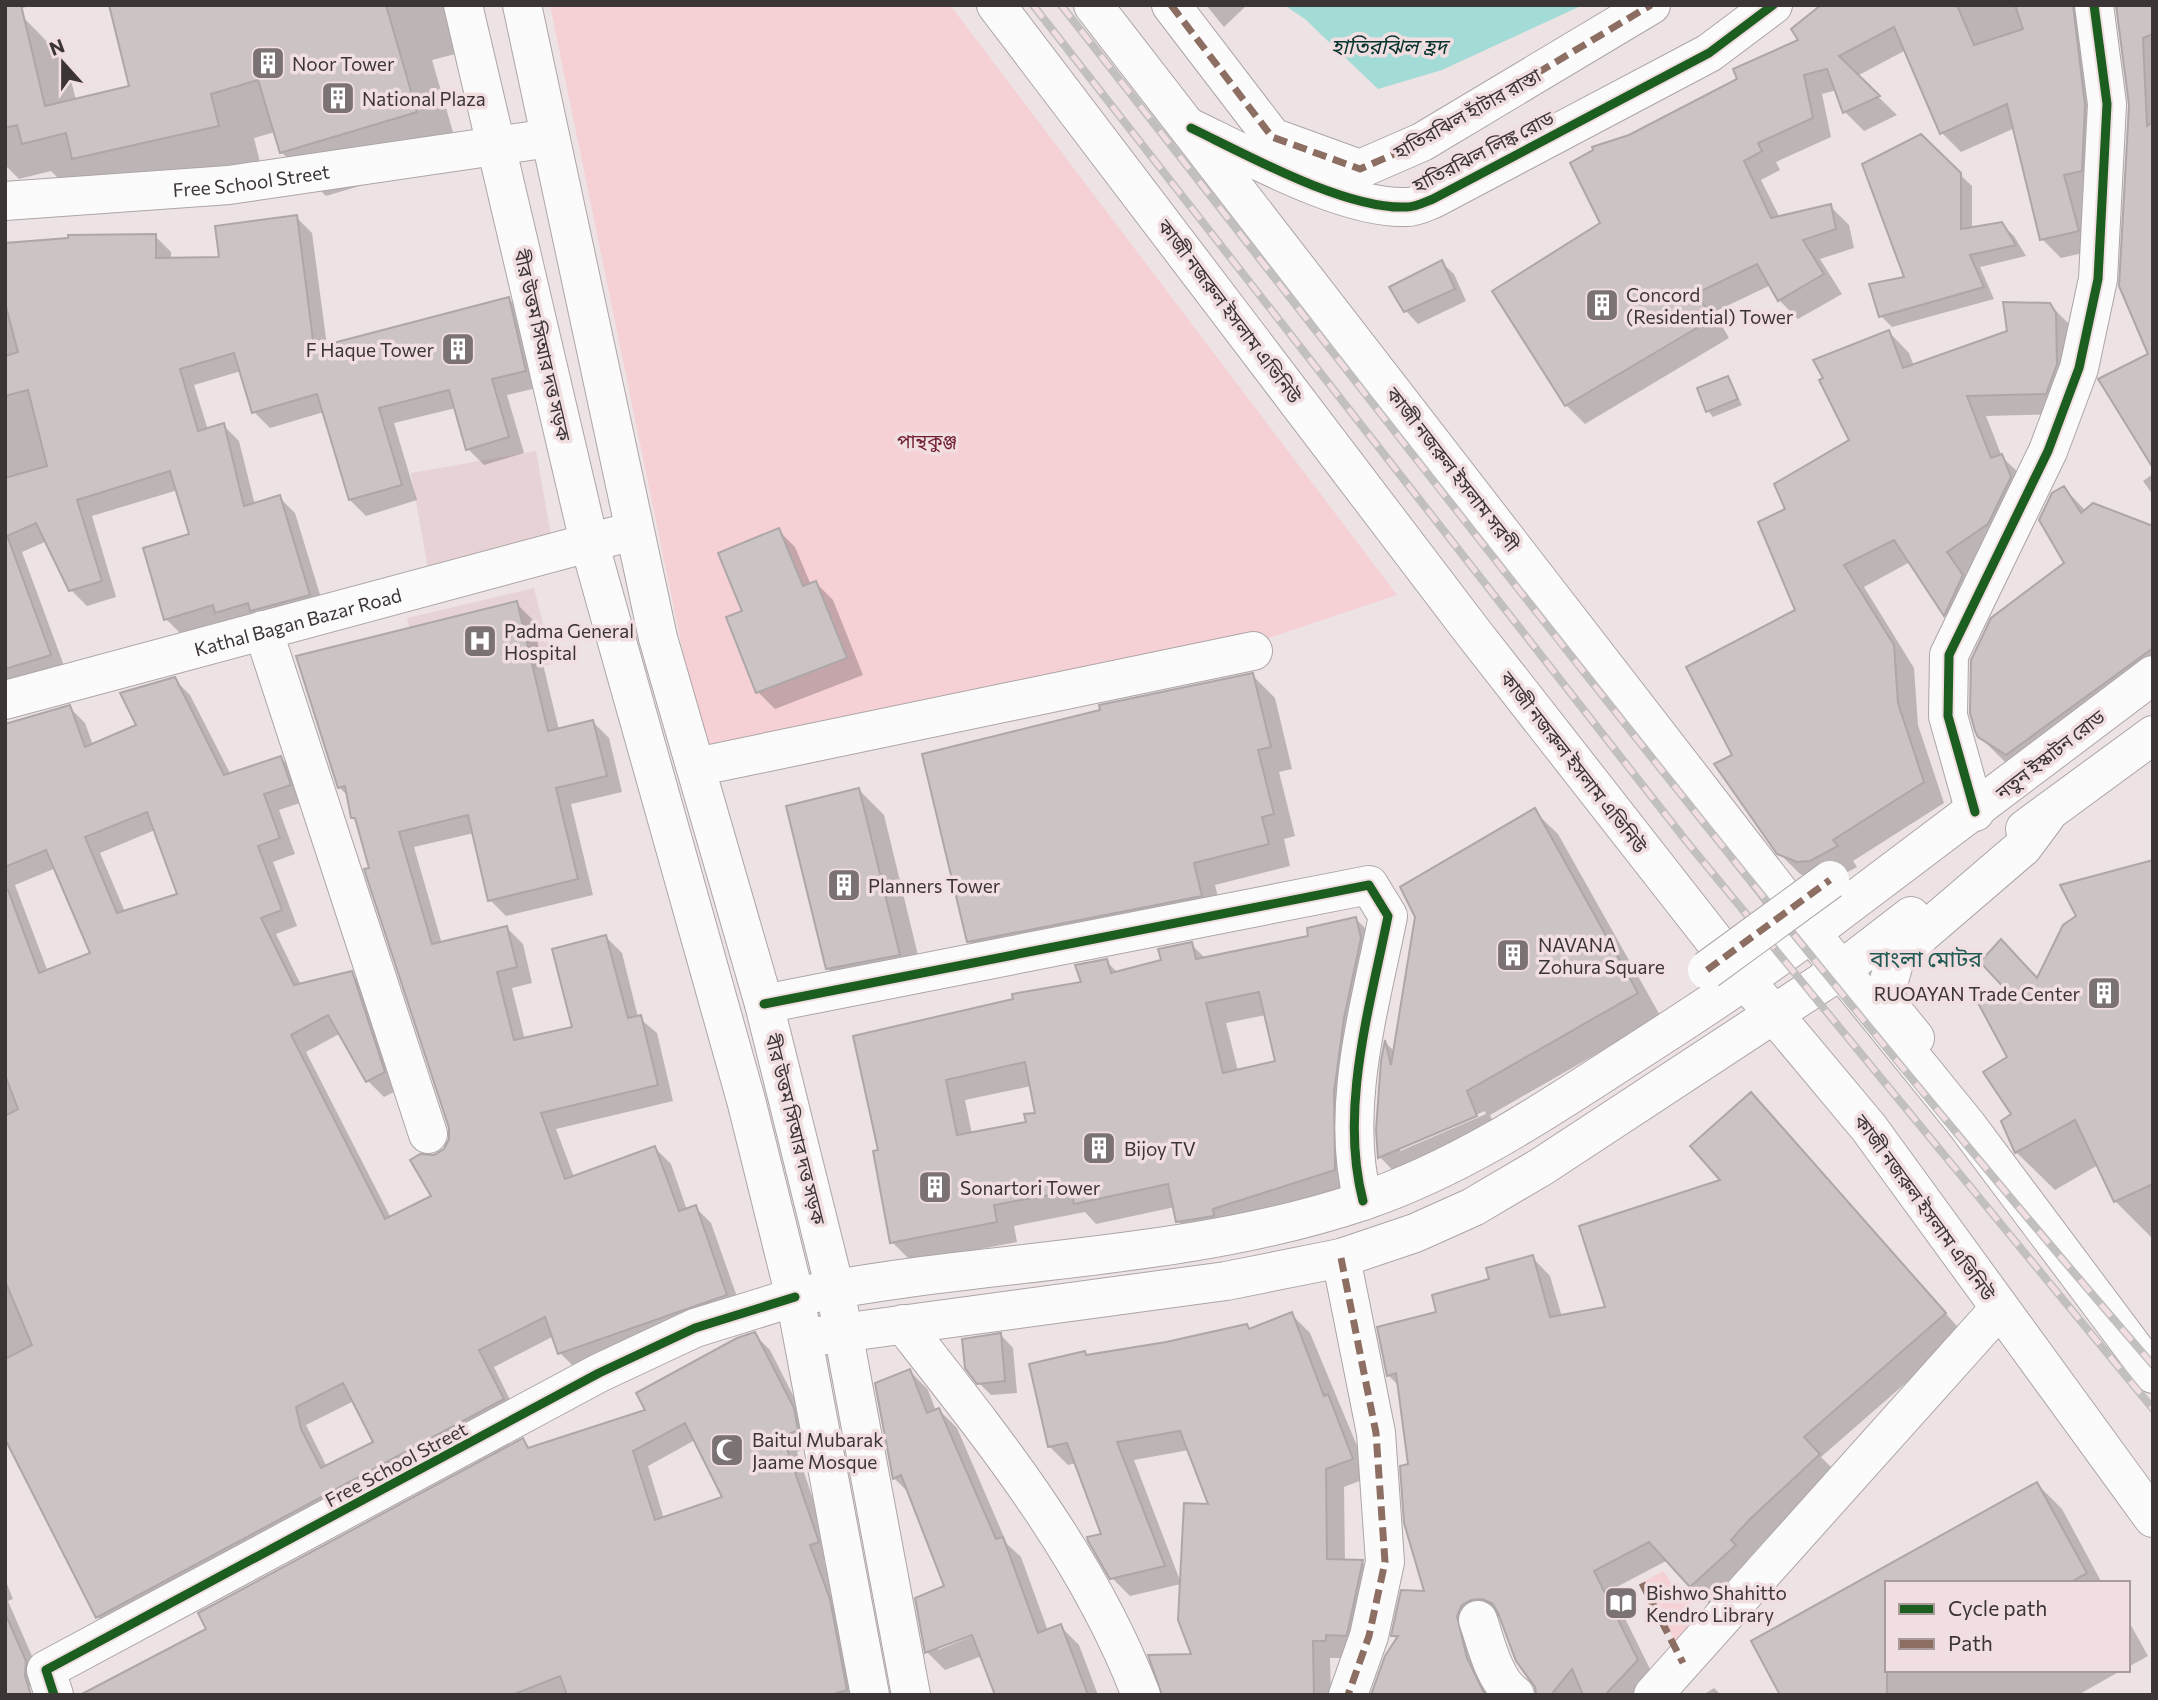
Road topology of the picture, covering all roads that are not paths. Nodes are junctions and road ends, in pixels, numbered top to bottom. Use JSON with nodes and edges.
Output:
{"nodes":[{"id":1,"x":463,"y":5,"type":"edge"},
{"id":2,"x":522,"y":5,"type":"edge"},
{"id":3,"x":996,"y":5,"type":"edge"},
{"id":4,"x":1093,"y":5,"type":"edge"},
{"id":5,"x":1171,"y":5,"type":"edge"},
{"id":6,"x":1651,"y":5,"type":"edge"},
{"id":7,"x":1773,"y":5,"type":"edge"},
{"id":8,"x":2094,"y":5,"type":"edge"},
{"id":9,"x":1191,"y":128,"type":"junction"},
{"id":10,"x":550,"y":138,"type":"junction"},
{"id":11,"x":496,"y":148,"type":"junction"},
{"id":12,"x":5,"y":201,"type":"edge"},
{"id":13,"x":633,"y":531,"type":"junction"},
{"id":14,"x":589,"y":542,"type":"junction"},
{"id":15,"x":263,"y":630,"type":"junction"},
{"id":16,"x":1253,"y":651,"type":"dead end"},
{"id":17,"x":2153,"y":675,"type":"edge"},
{"id":18,"x":5,"y":700,"type":"edge"},
{"id":19,"x":2153,"y":734,"type":"edge"},
{"id":20,"x":696,"y":767,"type":"junction"},
{"id":21,"x":1975,"y":812,"type":"junction"},
{"id":22,"x":2046,"y":816,"type":"junction"},
{"id":23,"x":1841,"y":890,"type":"junction"},
{"id":24,"x":1811,"y":933,"type":"junction"},
{"id":25,"x":1882,"y":939,"type":"junction"},
{"id":26,"x":1707,"y":970,"type":"dead end"},
{"id":27,"x":1840,"y":970,"type":"junction"},
{"id":28,"x":1746,"y":981,"type":"junction"},
{"id":29,"x":764,"y":1004,"type":"junction"},
{"id":30,"x":1774,"y":1016,"type":"junction"},
{"id":31,"x":1966,"y":1124,"type":"junction"},
{"id":32,"x":428,"y":1134,"type":"dead end"},
{"id":33,"x":1363,"y":1201,"type":"junction"},
{"id":34,"x":1341,"y":1258,"type":"junction"},
{"id":35,"x":835,"y":1289,"type":"junction"},
{"id":36,"x":794,"y":1297,"type":"junction"},
{"id":37,"x":2000,"y":1309,"type":"junction"},
{"id":38,"x":903,"y":1324,"type":"junction"},
{"id":39,"x":844,"y":1332,"type":"junction"},
{"id":40,"x":804,"y":1339,"type":"junction"},
{"id":41,"x":2153,"y":1374,"type":"edge"},
{"id":42,"x":2153,"y":1518,"type":"edge"},
{"id":43,"x":1478,"y":1620,"type":"dead end"},
{"id":44,"x":54,"y":1695,"type":"edge"},
{"id":45,"x":870,"y":1695,"type":"edge"},
{"id":46,"x":911,"y":1695,"type":"edge"},
{"id":47,"x":1141,"y":1695,"type":"edge"},
{"id":48,"x":1348,"y":1695,"type":"edge"},
{"id":49,"x":1516,"y":1695,"type":"edge"},
{"id":50,"x":1653,"y":1695,"type":"edge"}],
"edges":[{"from":1,"to":11,"type":"main road","name":"বীর উত্তম সিআর দত্ত সড়ক"},
{"from":2,"to":10,"type":"main road","name":"বীর উত্তম সিআর দত্ত সড়ক"},
{"from":3,"to":28,"type":"main road","name":"কাজী নজরুল ইসলাম এভিনিউ"},
{"from":4,"to":9,"type":"main road","name":"কাজী নজরুল ইসলাম সরণী"},
{"from":5,"to":6,"type":"main road","name":"হাতিরঝিল হাঁটার রাস্তা"},
{"from":7,"to":9,"type":"main road","name":"হাতিরঝিল লিঙ্ক রোড"},
{"from":8,"to":21,"type":"main road"},
{"from":9,"to":24,"type":"main road","name":"কাজী নজরুল ইসলাম সরণী"},
{"from":10,"to":11,"type":"main road"},
{"from":10,"to":13,"type":"main road","name":"বীর উত্তম সিআর দত্ত সড়ক"},
{"from":11,"to":12,"type":"main road","name":"Free School Street"},
{"from":11,"to":14,"type":"main road","name":"বীর উত্তম সিআর দত্ত সড়ক"},
{"from":13,"to":14,"type":"main road"},
{"from":13,"to":20,"type":"main road","name":"বীর উত্তম সিআর দত্ত সড়ক"},
{"from":14,"to":15,"type":"main road","name":"Kathal Bagan Bazar Road"},
{"from":14,"to":36,"type":"main road","name":"বীর উত্তম সিআর দত্ত সড়ক"},
{"from":15,"to":18,"type":"main road","name":"Kathal Bagan Bazar Road"},
{"from":15,"to":32,"type":"main road"},
{"from":16,"to":20,"type":"main road"},
{"from":17,"to":21,"type":"main road","name":"নতুন ইস্কাটন রোড"},
{"from":19,"to":22,"type":"main road"},
{"from":20,"to":29,"type":"main road","name":"বীর উত্তম সিআর দত্ত সড়ক"},
{"from":21,"to":23,"type":"main road","name":"নতুন ইস্কাটন রোড"},
{"from":22,"to":25,"type":"main road"},
{"from":22,"to":31,"type":"main road"},
{"from":23,"to":24,"type":"main road","name":"নতুন ইস্কাটন রোড"},
{"from":23,"to":25,"type":"main road"},
{"from":23,"to":26,"type":"main road","bridge":true},
{"from":24,"to":27,"type":"main road"},
{"from":24,"to":28,"type":"main road","name":"নতুন ইস্কাটন রোড"},
{"from":25,"to":27,"type":"main road"},
{"from":27,"to":30,"type":"main road"},
{"from":27,"to":31,"type":"main road"},
{"from":28,"to":30,"type":"main road","name":"কাজী নজরুল ইসলাম এভিনিউ"},
{"from":28,"to":33,"type":"main road","name":"নতুন ইস্কাটন রোড"},
{"from":29,"to":33,"type":"main road"},
{"from":29,"to":35,"type":"main road","name":"বীর উত্তম সিআর দত্ত সড়ক"},
{"from":30,"to":34,"type":"main road"},
{"from":30,"to":37,"type":"main road","name":"কাজী নজরুল ইসলাম এভিনিউ"},
{"from":31,"to":41,"type":"main road"},
{"from":33,"to":35,"type":"main road","name":"নতুন ইস্কাটন রোড"},
{"from":34,"to":38,"type":"main road"},
{"from":34,"to":48,"type":"main road"},
{"from":35,"to":36,"type":"main road","name":"নতুন ইস্কাটন রোড"},
{"from":35,"to":39,"type":"main road","name":"বীর উত্তম সিআর দত্ত সড়ক"},
{"from":36,"to":40,"type":"main road","name":"বীর উত্তম সিআর দত্ত সড়ক"},
{"from":36,"to":44,"type":"main road","name":"Free School Street"},
{"from":37,"to":42,"type":"main road","name":"কাজী নজরুল ইসলাম এভিনিউ"},
{"from":37,"to":50,"type":"main road"},
{"from":38,"to":39,"type":"main road"},
{"from":38,"to":47,"type":"main road"},
{"from":39,"to":40,"type":"main road"},
{"from":39,"to":46,"type":"main road","name":"বীর উত্তম সিআর দত্ত সড়ক"},
{"from":40,"to":45,"type":"main road","name":"বীর উত্তম সিআর দত্ত সড়ক"},
{"from":43,"to":49,"type":"main road"}]}
